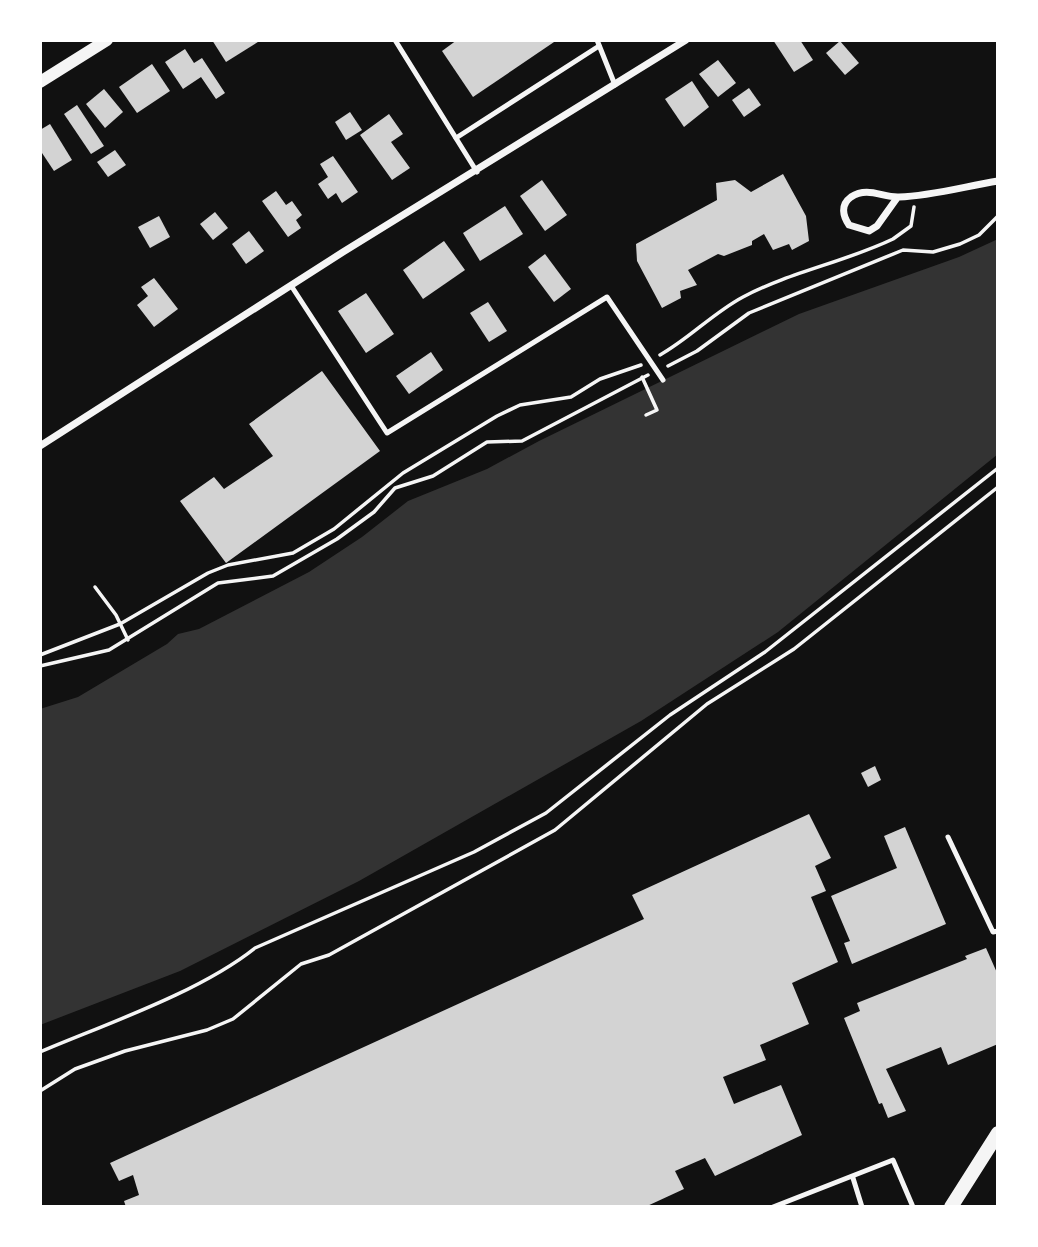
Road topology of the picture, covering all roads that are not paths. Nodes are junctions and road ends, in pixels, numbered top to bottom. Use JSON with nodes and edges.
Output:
{"nodes":[{"id":1,"x":107,"y":40,"type":"edge"},
{"id":2,"x":395,"y":40,"type":"edge"},
{"id":3,"x":686,"y":40,"type":"edge"},
{"id":4,"x":598,"y":43,"type":"edge"},
{"id":5,"x":40,"y":82,"type":"edge"},
{"id":6,"x":615,"y":85,"type":"junction"},
{"id":7,"x":456,"y":138,"type":"junction"},
{"id":8,"x":477,"y":172,"type":"junction"},
{"id":9,"x":998,"y":181,"type":"edge"},
{"id":10,"x":897,"y":198,"type":"junction"},
{"id":11,"x":292,"y":287,"type":"junction"},
{"id":12,"x":663,"y":380,"type":"dead end"},
{"id":13,"x":40,"y":446,"type":"edge"},
{"id":14,"x":948,"y":837,"type":"dead end"},
{"id":15,"x":998,"y":931,"type":"edge"},
{"id":16,"x":998,"y":1133,"type":"edge"},
{"id":17,"x":853,"y":1178,"type":"junction"},
{"id":18,"x":773,"y":1207,"type":"edge"},
{"id":19,"x":862,"y":1207,"type":"edge"},
{"id":20,"x":913,"y":1207,"type":"edge"},
{"id":21,"x":951,"y":1207,"type":"edge"}],
"edges":[{"from":1,"to":5,"type":"street"},
{"from":2,"to":7,"type":"lane"},
{"from":3,"to":6,"type":"street"},
{"from":4,"to":6,"type":"lane"},
{"from":4,"to":7,"type":"lane"},
{"from":6,"to":8,"type":"street"},
{"from":7,"to":8,"type":"lane"},
{"from":8,"to":11,"type":"street"},
{"from":9,"to":10,"type":"street"},
{"from":10,"to":10,"type":"street"},
{"from":11,"to":12,"type":"lane"},
{"from":11,"to":13,"type":"street"},
{"from":14,"to":15,"type":"lane"},
{"from":16,"to":21,"type":"main road"},
{"from":17,"to":18,"type":"lane"},
{"from":17,"to":19,"type":"lane"},
{"from":17,"to":20,"type":"lane"}]}
